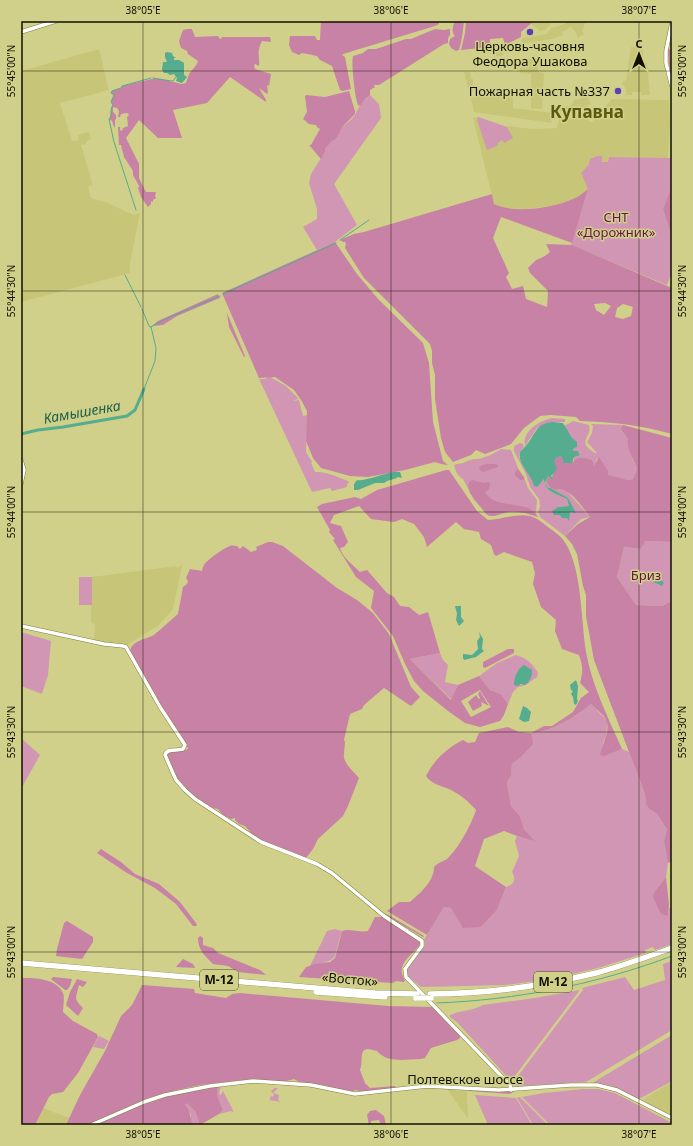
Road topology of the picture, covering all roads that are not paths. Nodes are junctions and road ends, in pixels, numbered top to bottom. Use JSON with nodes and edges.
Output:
{"nodes":[{"id":1,"x":56,"y":21,"type":"edge"},
{"id":2,"x":672,"y":22,"type":"edge"},
{"id":3,"x":21,"y":32,"type":"edge"},
{"id":4,"x":672,"y":87,"type":"edge"},
{"id":5,"x":21,"y":460,"type":"edge"},
{"id":6,"x":21,"y":484,"type":"edge"},
{"id":7,"x":21,"y":626,"type":"edge"},
{"id":8,"x":672,"y":948,"type":"edge"},
{"id":9,"x":672,"y":951,"type":"edge"},
{"id":10,"x":21,"y":963,"type":"edge"},
{"id":11,"x":21,"y":966,"type":"edge"},
{"id":12,"x":416,"y":996,"type":"junction"},
{"id":13,"x":431,"y":996,"type":"junction"},
{"id":14,"x":511,"y":1090,"type":"junction"},
{"id":15,"x":672,"y":1118,"type":"edge"},
{"id":16,"x":91,"y":1125,"type":"edge"}],
"edges":[{"from":1,"to":3,"type":"street"},
{"from":2,"to":4,"type":"street"},
{"from":5,"to":6,"type":"street"},
{"from":7,"to":14,"type":"street"},
{"from":8,"to":13,"type":"highway","name":"«Восток»","number":"М-12"},
{"from":9,"to":13,"type":"highway","name":"«Восток»","number":"М-12"},
{"from":10,"to":12,"type":"highway","name":"«Восток»","number":"М-12"},
{"from":11,"to":12,"type":"highway","name":"«Восток»","number":"М-12"},
{"from":12,"to":13,"type":"highway","name":"«Восток»","number":"М-12"},
{"from":14,"to":15,"type":"street","name":"Полтевское шоссе"},
{"from":14,"to":16,"type":"street","name":"Полтевское шоссе"}]}
